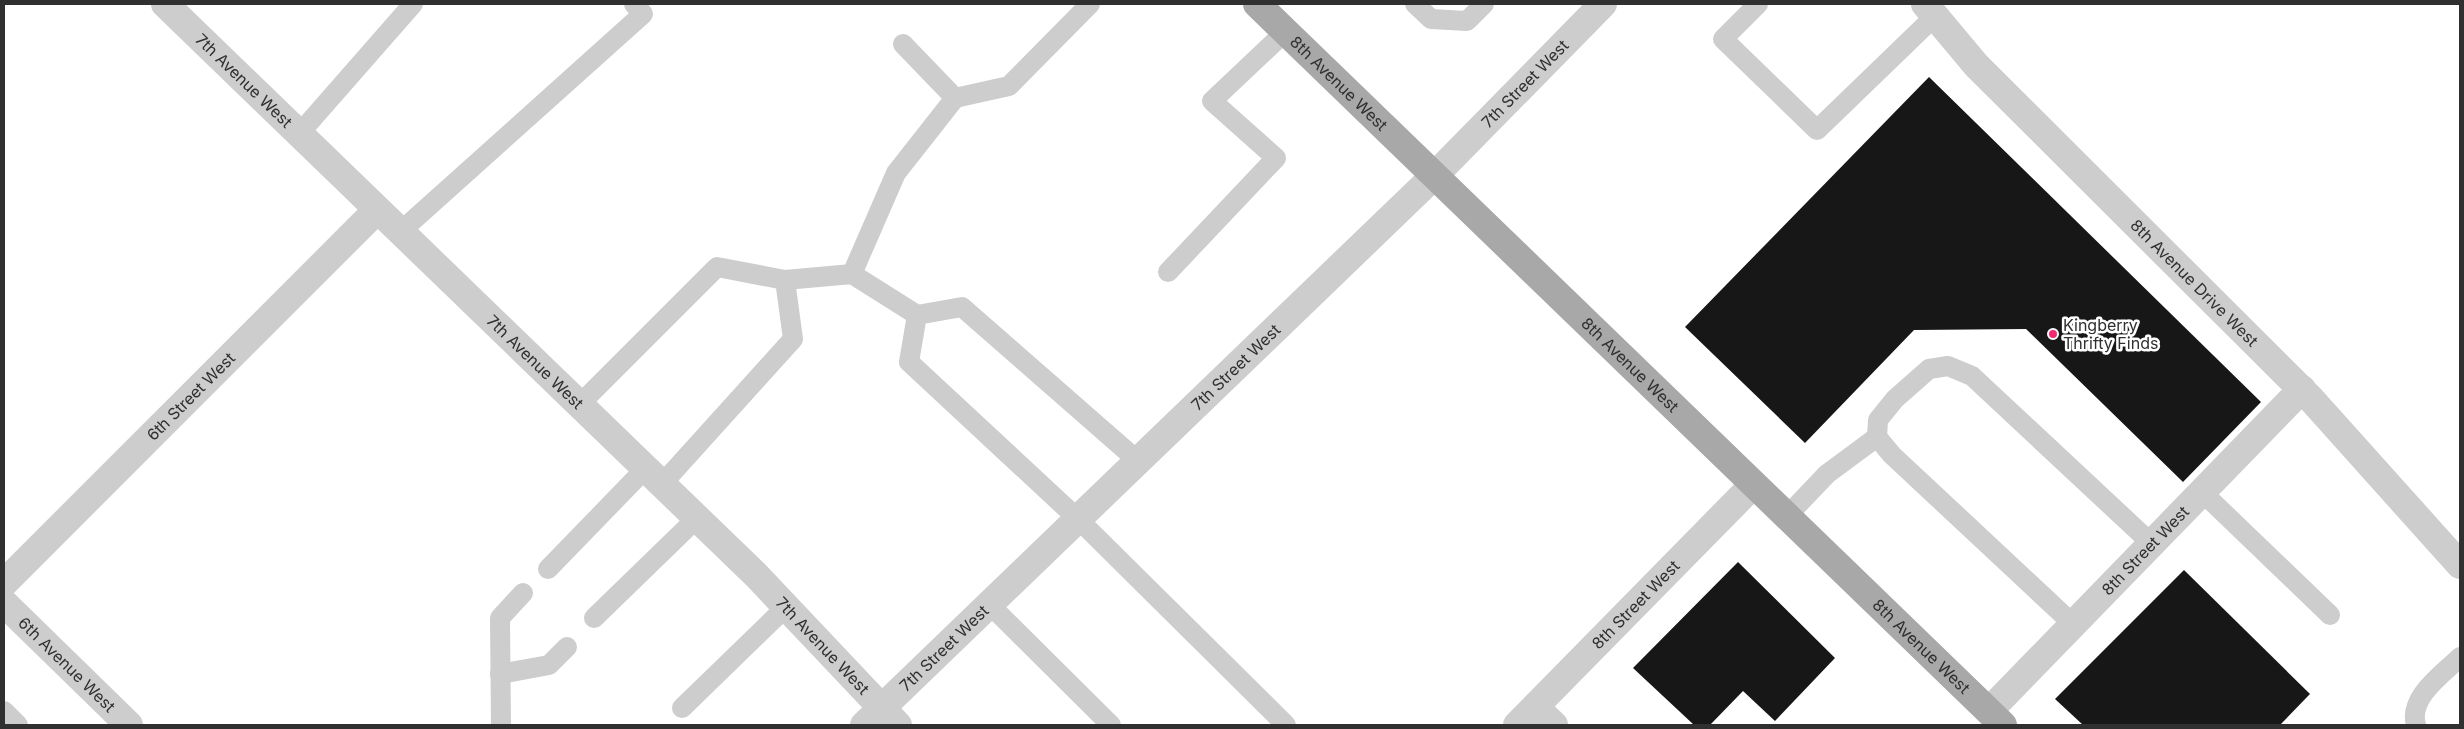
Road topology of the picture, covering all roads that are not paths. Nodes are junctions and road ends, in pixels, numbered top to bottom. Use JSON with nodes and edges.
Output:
{"nodes":[{"id":1,"x":166,"y":4,"type":"edge"},
{"id":2,"x":413,"y":4,"type":"edge"},
{"id":3,"x":634,"y":4,"type":"edge"},
{"id":4,"x":1090,"y":4,"type":"edge"},
{"id":5,"x":1256,"y":4,"type":"edge"},
{"id":6,"x":1415,"y":4,"type":"edge"},
{"id":7,"x":1484,"y":4,"type":"edge"},
{"id":8,"x":1603,"y":4,"type":"edge"},
{"id":9,"x":1758,"y":4,"type":"edge"},
{"id":10,"x":1930,"y":10,"type":"edge"},
{"id":11,"x":1285,"y":32,"type":"junction"},
{"id":12,"x":903,"y":44,"type":"dead end"},
{"id":13,"x":955,"y":98,"type":"junction"},
{"id":14,"x":299,"y":134,"type":"junction"},
{"id":15,"x":1434,"y":176,"type":"junction"},
{"id":16,"x":376,"y":210,"type":"junction"},
{"id":17,"x":400,"y":232,"type":"junction"},
{"id":18,"x":1168,"y":272,"type":"dead end"},
{"id":19,"x":852,"y":274,"type":"junction"},
{"id":20,"x":786,"y":280,"type":"junction"},
{"id":21,"x":917,"y":316,"type":"junction"},
{"id":22,"x":2302,"y":389,"type":"junction"},
{"id":23,"x":579,"y":405,"type":"junction"},
{"id":24,"x":1877,"y":436,"type":"junction"},
{"id":25,"x":1138,"y":461,"type":"junction"},
{"id":26,"x":653,"y":476,"type":"junction"},
{"id":27,"x":1753,"y":485,"type":"junction"},
{"id":28,"x":2202,"y":492,"type":"junction"},
{"id":29,"x":1786,"y":517,"type":"junction"},
{"id":30,"x":696,"y":518,"type":"junction"},
{"id":31,"x":1078,"y":519,"type":"junction"},
{"id":32,"x":2152,"y":544,"type":"junction"},
{"id":33,"x":2460,"y":565,"type":"edge"},
{"id":34,"x":548,"y":569,"type":"dead end"},
{"id":35,"x":4,"y":583,"type":"edge"},
{"id":36,"x":523,"y":593,"type":"dead end"},
{"id":37,"x":4,"y":603,"type":"edge"},
{"id":38,"x":989,"y":604,"type":"junction"},
{"id":39,"x":786,"y":607,"type":"junction"},
{"id":40,"x":2330,"y":616,"type":"dead end"},
{"id":41,"x":594,"y":618,"type":"dead end"},
{"id":42,"x":2074,"y":625,"type":"junction"},
{"id":43,"x":566,"y":647,"type":"dead end"},
{"id":44,"x":2460,"y":657,"type":"edge"},
{"id":45,"x":500,"y":674,"type":"junction"},
{"id":46,"x":682,"y":708,"type":"dead end"},
{"id":47,"x":4,"y":711,"type":"edge"},
{"id":48,"x":1996,"y":718,"type":"edge"},
{"id":49,"x":1535,"y":719,"type":"edge"},
{"id":50,"x":881,"y":720,"type":"edge"},
{"id":51,"x":18,"y":725,"type":"edge"},
{"id":52,"x":129,"y":725,"type":"edge"},
{"id":53,"x":501,"y":725,"type":"edge"},
{"id":54,"x":1111,"y":725,"type":"edge"},
{"id":55,"x":1286,"y":725,"type":"edge"},
{"id":56,"x":2416,"y":725,"type":"edge"}],
"edges":[{"from":1,"to":14,"type":"street","name":"7th Avenue West"},
{"from":2,"to":14,"type":"lane"},
{"from":3,"to":17,"type":"lane"},
{"from":4,"to":13,"type":"lane"},
{"from":5,"to":11,"type":"main road","name":"8th Avenue West"},
{"from":6,"to":7,"type":"lane"},
{"from":8,"to":15,"type":"street","name":"7th Street West"},
{"from":9,"to":10,"type":"lane"},
{"from":10,"to":22,"type":"street","name":"8th Avenue Drive West"},
{"from":11,"to":15,"type":"main road","name":"8th Avenue West"},
{"from":11,"to":18,"type":"lane"},
{"from":12,"to":13,"type":"lane"},
{"from":13,"to":19,"type":"lane"},
{"from":14,"to":16,"type":"street","name":"7th Avenue West"},
{"from":15,"to":25,"type":"street","name":"7th Street West"},
{"from":15,"to":27,"type":"main road","name":"8th Avenue West"},
{"from":16,"to":17,"type":"street","name":"7th Avenue West"},
{"from":16,"to":35,"type":"street","name":"6th Street West"},
{"from":17,"to":23,"type":"street","name":"7th Avenue West"},
{"from":19,"to":20,"type":"lane"},
{"from":19,"to":21,"type":"lane"},
{"from":20,"to":23,"type":"lane"},
{"from":20,"to":26,"type":"lane"},
{"from":21,"to":25,"type":"lane"},
{"from":21,"to":31,"type":"lane"},
{"from":22,"to":28,"type":"street","name":"8th Street West"},
{"from":22,"to":33,"type":"street","name":"8th Avenue Drive West"},
{"from":23,"to":26,"type":"street","name":"7th Avenue West"},
{"from":24,"to":29,"type":"lane"},
{"from":24,"to":32,"type":"lane"},
{"from":24,"to":42,"type":"lane"},
{"from":25,"to":31,"type":"street","name":"7th Street West"},
{"from":26,"to":30,"type":"street","name":"7th Avenue West"},
{"from":26,"to":34,"type":"lane"},
{"from":27,"to":29,"type":"main road","name":"8th Avenue West"},
{"from":27,"to":49,"type":"street","name":"8th Street West"},
{"from":28,"to":32,"type":"street","name":"8th Street West"},
{"from":28,"to":40,"type":"lane"},
{"from":29,"to":48,"type":"main road","name":"8th Avenue West"},
{"from":30,"to":39,"type":"street","name":"7th Avenue West"},
{"from":30,"to":41,"type":"lane"},
{"from":31,"to":38,"type":"street","name":"7th Street West"},
{"from":31,"to":55,"type":"lane"},
{"from":32,"to":42,"type":"street","name":"8th Street West"},
{"from":36,"to":45,"type":"lane"},
{"from":37,"to":52,"type":"street","name":"6th Avenue West"},
{"from":38,"to":50,"type":"street","name":"7th Street West"},
{"from":38,"to":54,"type":"lane"},
{"from":39,"to":46,"type":"lane"},
{"from":39,"to":50,"type":"street","name":"7th Avenue West"},
{"from":42,"to":48,"type":"street","name":"8th Street West"},
{"from":43,"to":45,"type":"lane"},
{"from":44,"to":56,"type":"lane"},
{"from":45,"to":53,"type":"lane"},
{"from":47,"to":51,"type":"lane"}]}
